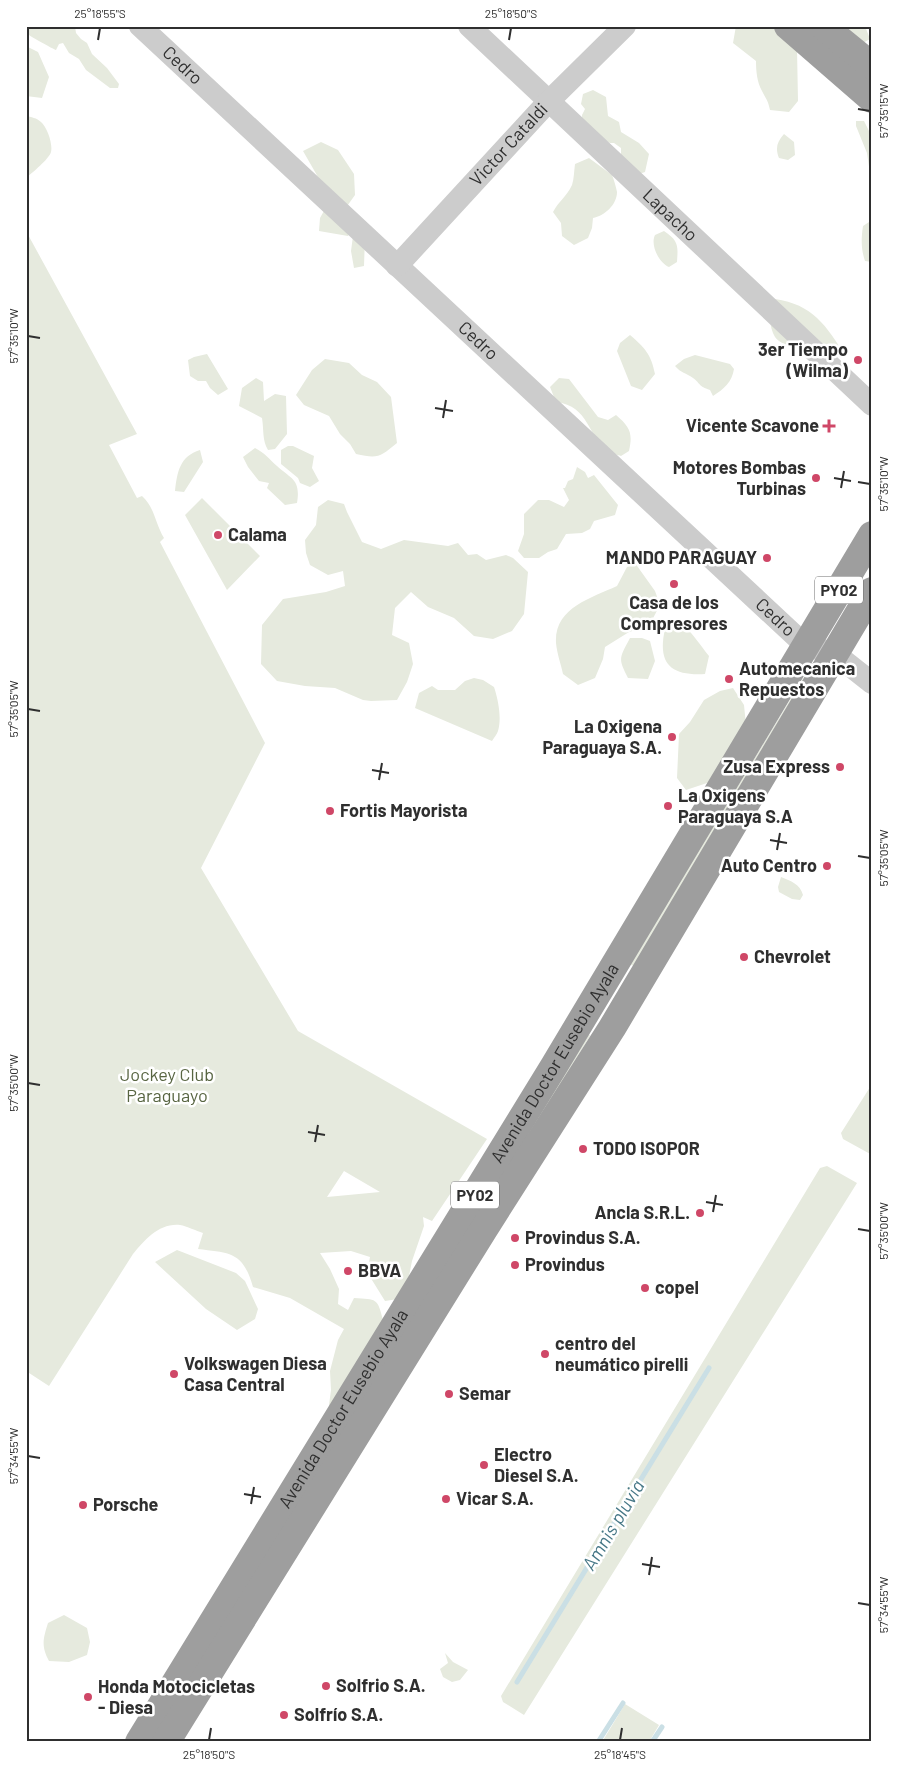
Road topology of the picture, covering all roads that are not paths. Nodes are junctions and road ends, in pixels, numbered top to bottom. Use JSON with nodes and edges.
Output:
{"nodes":[{"id":1,"x":140,"y":26,"type":"edge"},
{"id":2,"x":469,"y":26,"type":"edge"},
{"id":3,"x":625,"y":26,"type":"edge"},
{"id":4,"x":788,"y":26,"type":"edge"},
{"id":5,"x":804,"y":26,"type":"edge"},
{"id":6,"x":822,"y":26,"type":"edge"},
{"id":7,"x":838,"y":26,"type":"edge"},
{"id":8,"x":872,"y":53,"type":"edge"},
{"id":9,"x":872,"y":66,"type":"edge"},
{"id":10,"x":872,"y":82,"type":"edge"},
{"id":11,"x":872,"y":99,"type":"edge"},
{"id":12,"x":548,"y":102,"type":"junction"},
{"id":13,"x":397,"y":266,"type":"junction"},
{"id":14,"x":872,"y":404,"type":"edge"},
{"id":15,"x":872,"y":535,"type":"edge"},
{"id":16,"x":872,"y":591,"type":"edge"},
{"id":17,"x":820,"y":650,"type":"junction"},
{"id":18,"x":872,"y":683,"type":"edge"},
{"id":19,"x":624,"y":948,"type":"junction"},
{"id":20,"x":612,"y":1028,"type":"junction"},
{"id":21,"x":139,"y":1742,"type":"edge"},
{"id":22,"x":166,"y":1742,"type":"edge"}],
"edges":[{"from":1,"to":13,"type":"street","name":"Cedro"},
{"from":2,"to":12,"type":"street","name":"Lapacho"},
{"from":3,"to":12,"type":"street","name":"Victor Cataldi"},
{"from":4,"to":11,"type":"highway"},
{"from":5,"to":10,"type":"highway"},
{"from":6,"to":9,"type":"highway"},
{"from":7,"to":8,"type":"highway"},
{"from":12,"to":13,"type":"street","name":"Victor Cataldi"},
{"from":12,"to":14,"type":"street","name":"Lapacho"},
{"from":13,"to":17,"type":"street","name":"Cedro"},
{"from":15,"to":17,"type":"highway","name":"Avenida Doctor Eusebio Ayala","number":"PY02"},
{"from":16,"to":17,"type":"highway","name":"Avenida Doctor Eusebio Ayala","number":"PY02"},
{"from":17,"to":18,"type":"street","name":"Cedro"},
{"from":17,"to":19,"type":"highway","name":"Avenida Doctor Eusebio Ayala","number":"PY02"},
{"from":17,"to":20,"type":"highway","name":"Avenida Doctor Eusebio Ayala","number":"PY02"},
{"from":19,"to":20,"type":"highway"},
{"from":19,"to":21,"type":"highway","name":"Avenida Doctor Eusebio Ayala","number":"PY02"},
{"from":20,"to":22,"type":"highway","name":"Avenida Doctor Eusebio Ayala","number":"PY02"}]}
